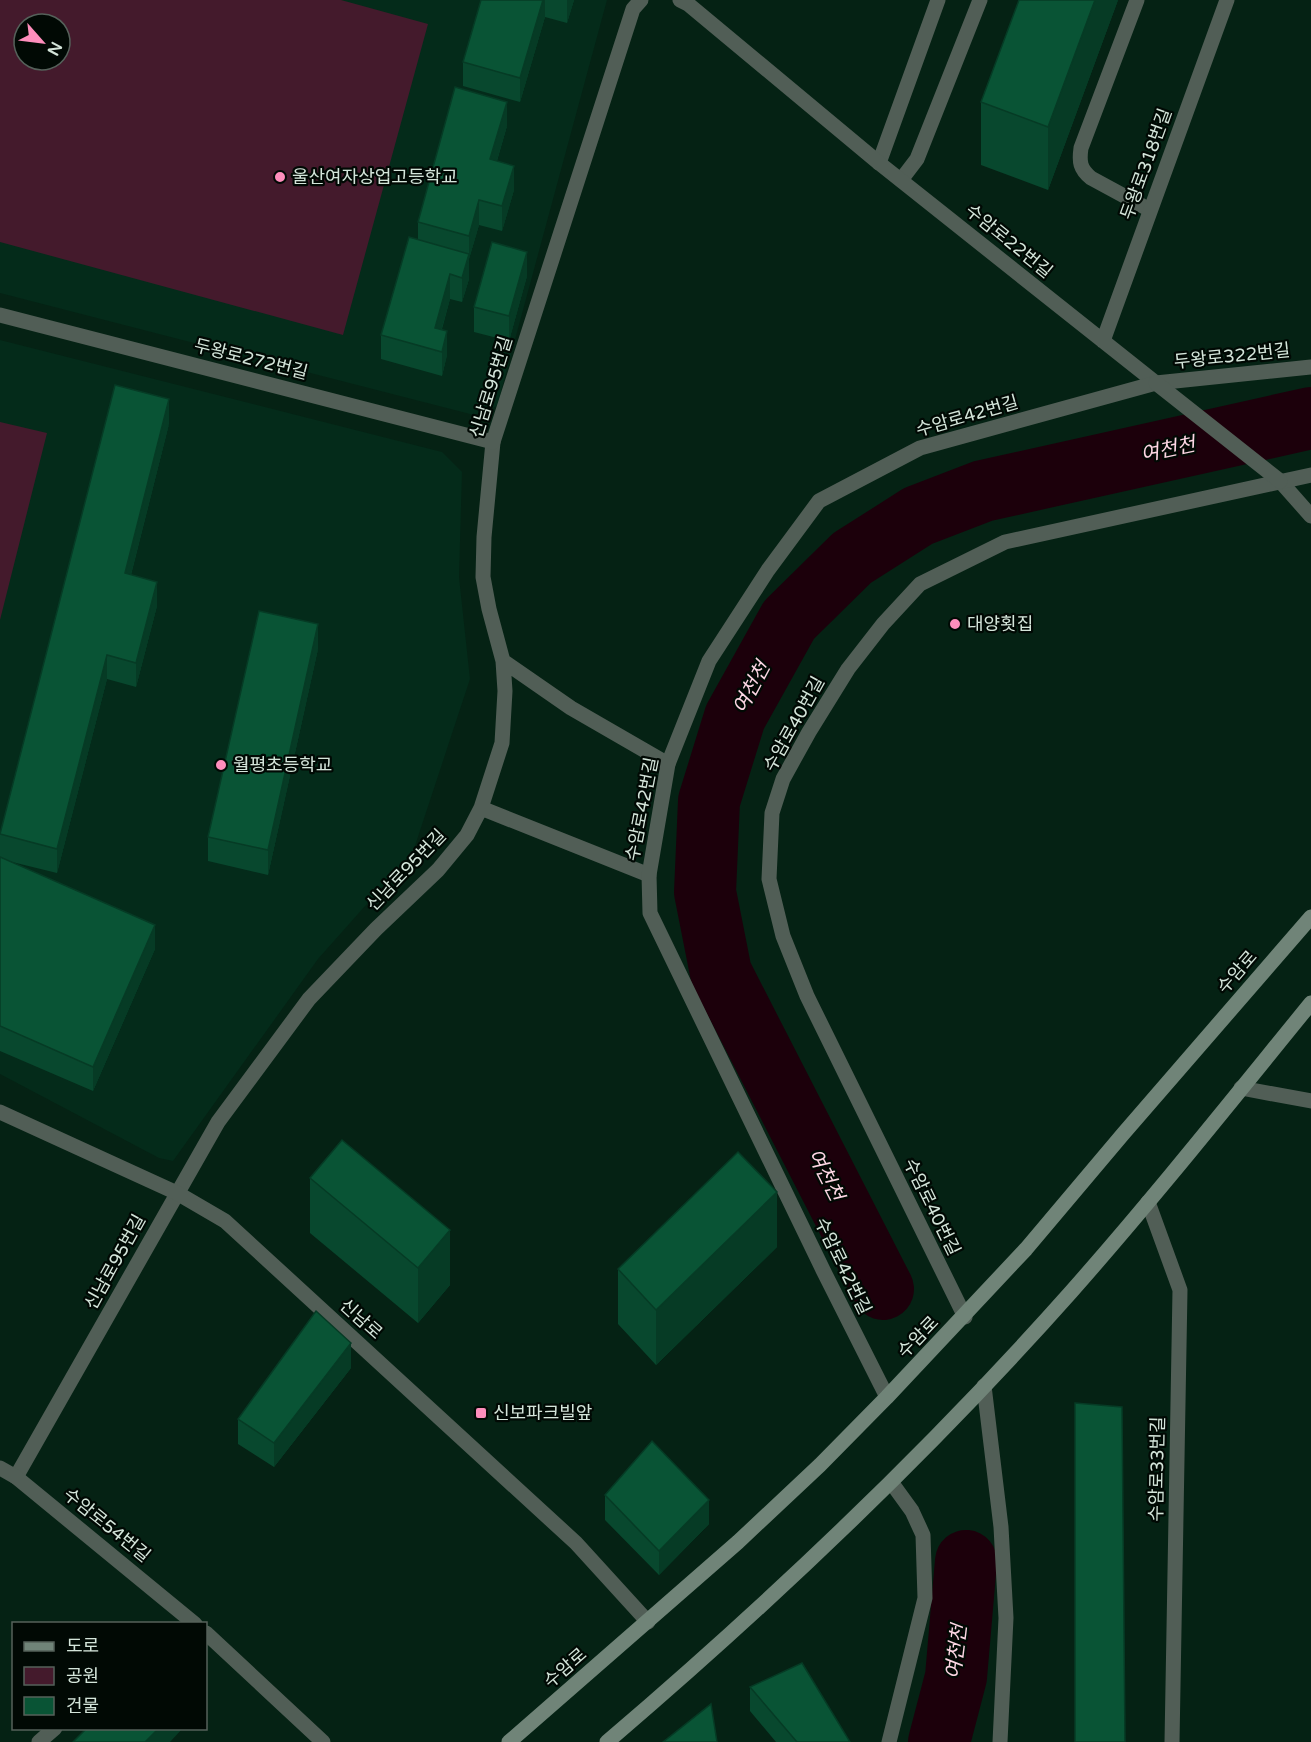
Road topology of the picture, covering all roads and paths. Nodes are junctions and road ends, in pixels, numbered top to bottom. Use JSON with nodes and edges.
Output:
{"nodes":[{"id":1,"x":641,"y":0,"type":"edge"},
{"id":2,"x":680,"y":0,"type":"edge"},
{"id":3,"x":938,"y":0,"type":"edge"},
{"id":4,"x":980,"y":0,"type":"edge"},
{"id":5,"x":1137,"y":0,"type":"edge"},
{"id":6,"x":1227,"y":0,"type":"edge"},
{"id":7,"x":879,"y":163,"type":"junction"},
{"id":8,"x":901,"y":180,"type":"junction"},
{"id":9,"x":1150,"y":210,"type":"junction"},
{"id":10,"x":0,"y":315,"type":"edge"},
{"id":11,"x":1102,"y":341,"type":"junction"},
{"id":12,"x":1311,"y":367,"type":"edge"},
{"id":13,"x":1156,"y":383,"type":"junction"},
{"id":14,"x":493,"y":442,"type":"junction"},
{"id":15,"x":1311,"y":475,"type":"edge"},
{"id":16,"x":1280,"y":481,"type":"junction"},
{"id":17,"x":1311,"y":516,"type":"edge"},
{"id":18,"x":503,"y":661,"type":"junction"},
{"id":19,"x":668,"y":764,"type":"junction"},
{"id":20,"x":481,"y":808,"type":"junction"},
{"id":21,"x":649,"y":875,"type":"junction"},
{"id":22,"x":1311,"y":917,"type":"edge"},
{"id":23,"x":1311,"y":1003,"type":"edge"},
{"id":24,"x":1241,"y":1089,"type":"junction"},
{"id":25,"x":1311,"y":1101,"type":"edge"},
{"id":26,"x":0,"y":1112,"type":"edge"},
{"id":27,"x":177,"y":1193,"type":"junction"},
{"id":28,"x":1148,"y":1202,"type":"junction"},
{"id":29,"x":964,"y":1317,"type":"junction"},
{"id":30,"x":984,"y":1386,"type":"junction"},
{"id":31,"x":887,"y":1397,"type":"junction"},
{"id":32,"x":0,"y":1468,"type":"edge"},
{"id":33,"x":16,"y":1477,"type":"junction"},
{"id":34,"x":891,"y":1482,"type":"junction"},
{"id":35,"x":187,"y":1621,"type":"edge"},
{"id":36,"x":648,"y":1622,"type":"junction"},
{"id":37,"x":207,"y":1634,"type":"edge"},
{"id":38,"x":52,"y":1730,"type":"edge"},
{"id":39,"x":39,"y":1742,"type":"edge"},
{"id":40,"x":323,"y":1742,"type":"edge"},
{"id":41,"x":509,"y":1742,"type":"edge"},
{"id":42,"x":607,"y":1742,"type":"edge"},
{"id":43,"x":889,"y":1742,"type":"edge"},
{"id":44,"x":1000,"y":1742,"type":"edge"},
{"id":45,"x":1172,"y":1742,"type":"edge"}],
"edges":[{"from":1,"to":14,"type":"street","name":"신남로95번길"},
{"from":2,"to":7,"type":"street","name":"수암로22번길"},
{"from":3,"to":7,"type":"street"},
{"from":4,"to":8,"type":"street"},
{"from":5,"to":9,"type":"street"},
{"from":6,"to":9,"type":"street","name":"두왕로318번길"},
{"from":7,"to":8,"type":"street","name":"수암로22번길"},
{"from":8,"to":11,"type":"street","name":"수암로22번길"},
{"from":9,"to":11,"type":"street","name":"두왕로318번길"},
{"from":10,"to":14,"type":"street","name":"두왕로272번길"},
{"from":11,"to":13,"type":"street","name":"수암로22번길"},
{"from":12,"to":13,"type":"street","name":"두왕로322번길"},
{"from":13,"to":16,"type":"street","name":"수암로22번길","bridge":true},
{"from":13,"to":19,"type":"street","name":"수암로42번길"},
{"from":14,"to":18,"type":"street","name":"신남로95번길"},
{"from":15,"to":16,"type":"street","name":"수암로40번길"},
{"from":16,"to":17,"type":"street","name":"수암로22번길"},
{"from":16,"to":29,"type":"street","name":"수암로40번길"},
{"from":18,"to":19,"type":"street"},
{"from":18,"to":20,"type":"street","name":"신남로95번길"},
{"from":19,"to":21,"type":"street","name":"수암로42번길"},
{"from":20,"to":21,"type":"street"},
{"from":20,"to":27,"type":"street","name":"신남로95번길"},
{"from":21,"to":31,"type":"street","name":"수암로42번길"},
{"from":22,"to":29,"type":"main road","name":"수암로"},
{"from":23,"to":24,"type":"main road"},
{"from":24,"to":25,"type":"street"},
{"from":24,"to":28,"type":"main road"},
{"from":26,"to":27,"type":"street","name":"신남로"},
{"from":27,"to":33,"type":"street","name":"신남로95번길"},
{"from":27,"to":36,"type":"street","name":"신남로"},
{"from":28,"to":30,"type":"main road"},
{"from":28,"to":45,"type":"street","name":"수암로33번길"},
{"from":29,"to":31,"type":"main road","name":"수암로"},
{"from":30,"to":34,"type":"main road"},
{"from":30,"to":44,"type":"street"},
{"from":31,"to":36,"type":"main road","name":"수암로"},
{"from":32,"to":33,"type":"street","name":"수암로54번길"},
{"from":33,"to":35,"type":"street","name":"수암로54번길"},
{"from":34,"to":42,"type":"main road"},
{"from":34,"to":43,"type":"street"},
{"from":36,"to":41,"type":"main road","name":"수암로"},
{"from":37,"to":40,"type":"street"},
{"from":38,"to":39,"type":"street"}]}
